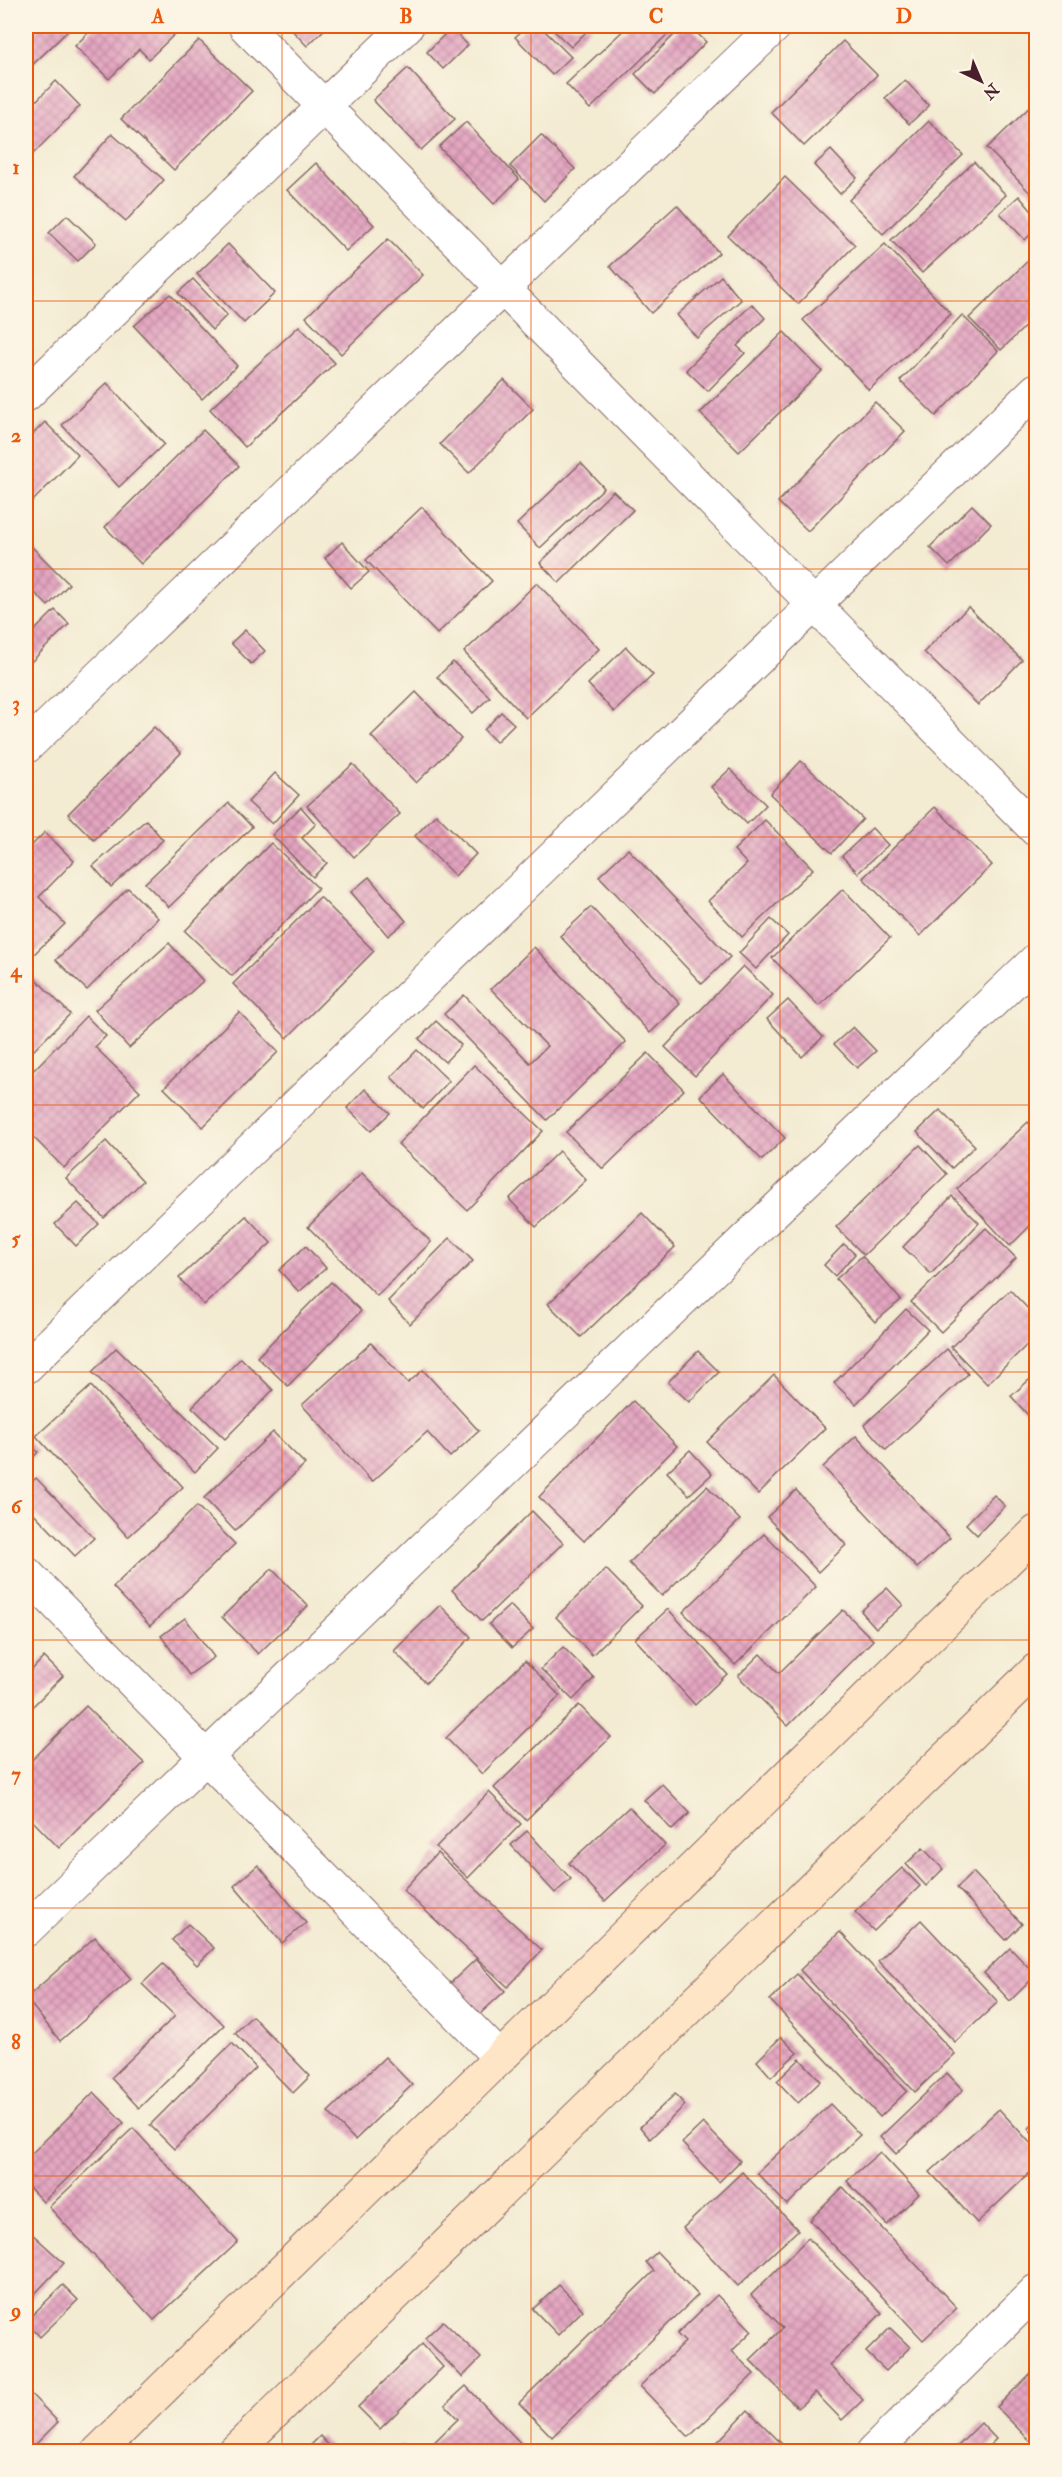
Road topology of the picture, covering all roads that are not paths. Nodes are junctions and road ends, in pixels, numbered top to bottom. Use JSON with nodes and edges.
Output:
{"nodes":[{"id":1,"x":245,"y":26,"type":"edge"},
{"id":2,"x":407,"y":26,"type":"edge"},
{"id":3,"x":775,"y":26,"type":"edge"},
{"id":4,"x":324,"y":106,"type":"junction"},
{"id":5,"x":503,"y":288,"type":"junction"},
{"id":6,"x":1036,"y":390,"type":"edge"},
{"id":7,"x":26,"y":395,"type":"edge"},
{"id":8,"x":814,"y":604,"type":"junction"},
{"id":9,"x":26,"y":747,"type":"edge"},
{"id":10,"x":1036,"y":830,"type":"edge"},
{"id":11,"x":1036,"y":960,"type":"edge"},
{"id":12,"x":26,"y":1367,"type":"edge"},
{"id":13,"x":1036,"y":1532,"type":"edge"},
{"id":14,"x":26,"y":1573,"type":"edge"},
{"id":15,"x":1036,"y":1670,"type":"edge"},
{"id":16,"x":206,"y":1757,"type":"junction"},
{"id":17,"x":26,"y":1930,"type":"edge"},
{"id":18,"x":500,"y":2058,"type":"junction"},
{"id":19,"x":1036,"y":2291,"type":"edge"},
{"id":20,"x":98,"y":2451,"type":"edge"},
{"id":21,"x":234,"y":2451,"type":"edge"},
{"id":22,"x":873,"y":2451,"type":"edge"}],
"edges":[{"from":1,"to":4,"type":"street"},
{"from":2,"to":4,"type":"street"},
{"from":3,"to":5,"type":"street"},
{"from":4,"to":5,"type":"street"},
{"from":4,"to":7,"type":"street"},
{"from":5,"to":8,"type":"street"},
{"from":5,"to":9,"type":"street"},
{"from":6,"to":8,"type":"street"},
{"from":8,"to":10,"type":"street"},
{"from":8,"to":12,"type":"street"},
{"from":11,"to":16,"type":"street"},
{"from":13,"to":18,"type":"main road"},
{"from":14,"to":16,"type":"street"},
{"from":15,"to":21,"type":"main road"},
{"from":16,"to":17,"type":"street"},
{"from":16,"to":18,"type":"street"},
{"from":18,"to":20,"type":"main road"},
{"from":19,"to":22,"type":"street"}]}
